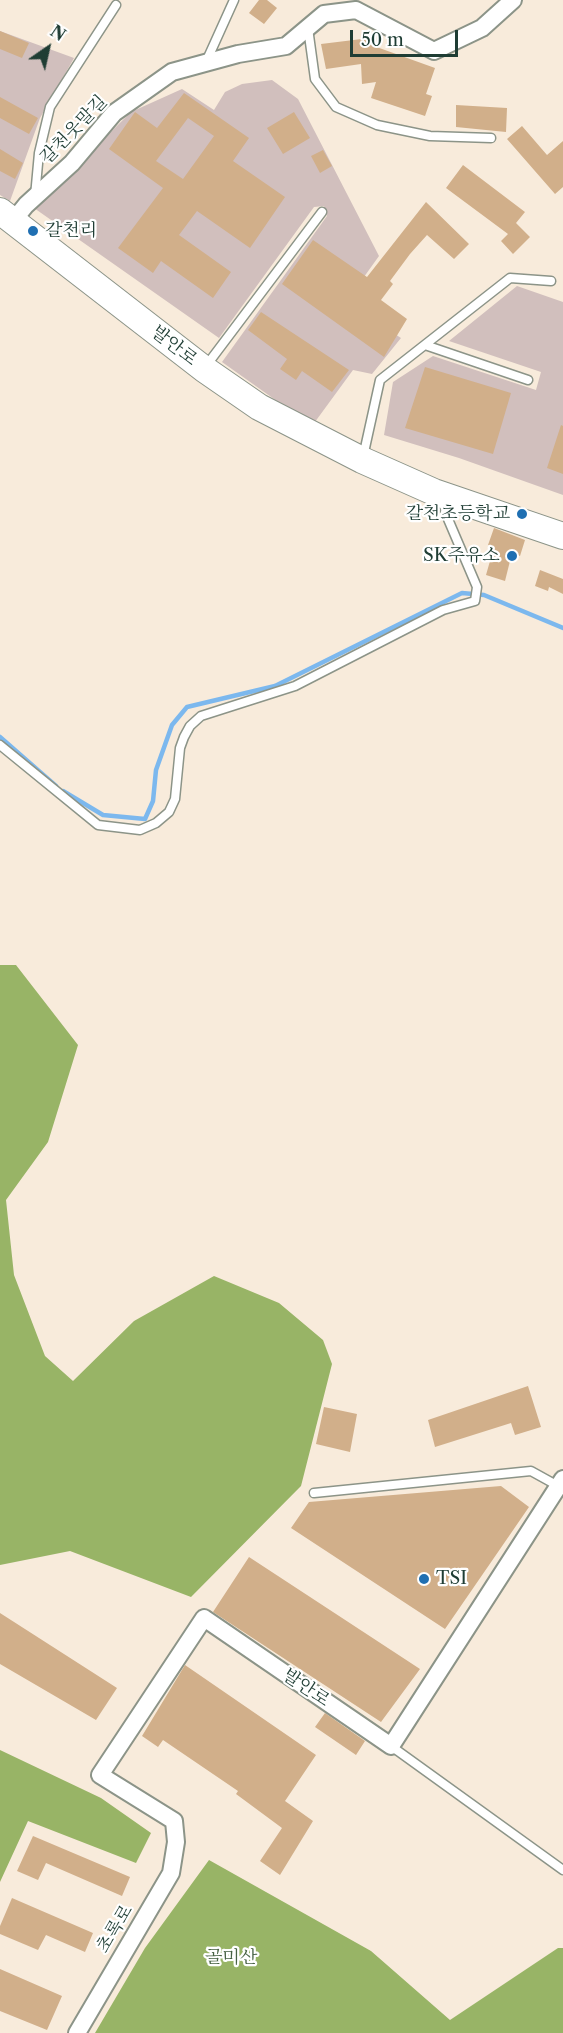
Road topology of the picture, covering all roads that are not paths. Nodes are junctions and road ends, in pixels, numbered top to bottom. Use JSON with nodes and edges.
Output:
{"nodes":[{"id":1,"x":234,"y":0,"type":"edge"},
{"id":2,"x":513,"y":0,"type":"edge"},
{"id":3,"x":116,"y":6,"type":"dead end"},
{"id":4,"x":308,"y":28,"type":"junction"},
{"id":5,"x":206,"y":63,"type":"junction"},
{"id":6,"x":491,"y":138,"type":"dead end"},
{"id":7,"x":35,"y":196,"type":"junction"},
{"id":8,"x":322,"y":212,"type":"dead end"},
{"id":9,"x":6,"y":219,"type":"edge"},
{"id":10,"x":551,"y":281,"type":"dead end"},
{"id":11,"x":425,"y":345,"type":"junction"},
{"id":12,"x":204,"y":369,"type":"junction"},
{"id":13,"x":528,"y":380,"type":"dead end"},
{"id":14,"x":362,"y":460,"type":"junction"},
{"id":15,"x":447,"y":496,"type":"junction"},
{"id":16,"x":563,"y":536,"type":"edge"},
{"id":17,"x":0,"y":745,"type":"edge"},
{"id":18,"x":561,"y":1485,"type":"edge"},
{"id":19,"x":314,"y":1493,"type":"dead end"},
{"id":20,"x":391,"y":1746,"type":"junction"},
{"id":21,"x":176,"y":1842,"type":"joint"},
{"id":22,"x":563,"y":1870,"type":"edge"},
{"id":23,"x":77,"y":2033,"type":"edge"}],
"edges":[{"from":1,"to":5,"type":"lane"},
{"from":2,"to":4,"type":"street","name":"갈천웃말길"},
{"from":3,"to":7,"type":"lane","name":"갈천웃말길"},
{"from":4,"to":5,"type":"street","name":"갈천웃말길"},
{"from":4,"to":6,"type":"lane"},
{"from":5,"to":7,"type":"street","name":"갈천웃말길"},
{"from":7,"to":9,"type":"street","name":"갈천웃말길"},
{"from":8,"to":12,"type":"lane"},
{"from":9,"to":12,"type":"main road","name":"발안로"},
{"from":10,"to":11,"type":"lane"},
{"from":11,"to":13,"type":"lane"},
{"from":11,"to":14,"type":"lane"},
{"from":12,"to":14,"type":"main road","name":"발안로"},
{"from":14,"to":15,"type":"main road","name":"발안로"},
{"from":15,"to":16,"type":"main road","name":"발안로"},
{"from":15,"to":17,"type":"lane"},
{"from":18,"to":19,"type":"lane"},
{"from":18,"to":20,"type":"street"},
{"from":20,"to":21,"type":"street","name":"발안로"},
{"from":20,"to":22,"type":"lane"},
{"from":21,"to":23,"type":"street","name":"초록로"}]}
